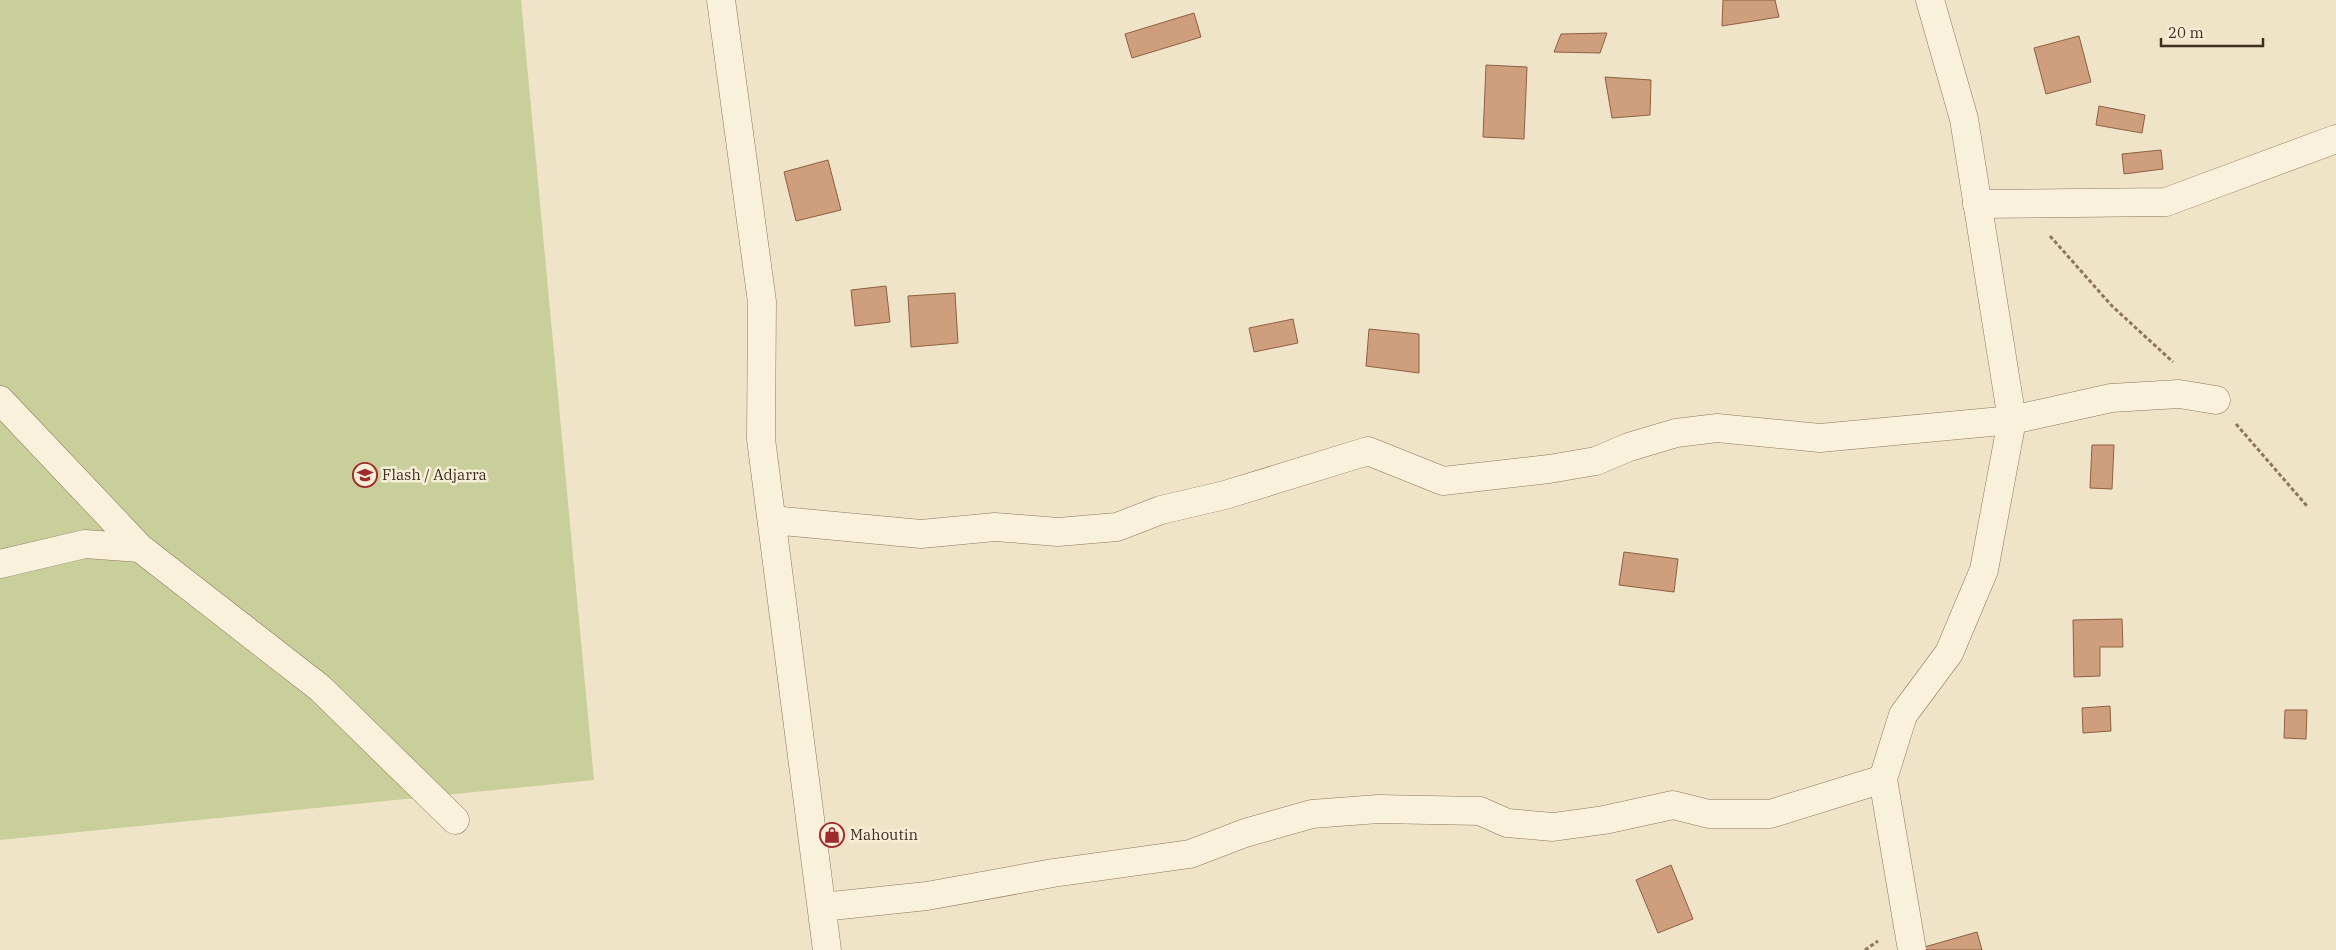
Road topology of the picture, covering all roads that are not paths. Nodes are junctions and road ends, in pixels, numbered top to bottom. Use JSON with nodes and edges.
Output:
{"nodes":[{"id":1,"x":721,"y":0,"type":"edge"},
{"id":2,"x":1930,"y":0,"type":"edge"},
{"id":3,"x":2336,"y":139,"type":"edge"},
{"id":4,"x":1977,"y":204,"type":"junction"},
{"id":5,"x":0,"y":400,"type":"edge"},
{"id":6,"x":2216,"y":400,"type":"road end"},
{"id":7,"x":2012,"y":420,"type":"junction"},
{"id":8,"x":772,"y":520,"type":"junction"},
{"id":9,"x":140,"y":548,"type":"junction"},
{"id":10,"x":0,"y":564,"type":"edge"},
{"id":11,"x":1883,"y":779,"type":"junction"},
{"id":12,"x":456,"y":820,"type":"dead end"},
{"id":13,"x":822,"y":907,"type":"junction"},
{"id":14,"x":827,"y":950,"type":"edge"},
{"id":15,"x":1912,"y":950,"type":"edge"}],
"edges":[{"from":1,"to":8,"type":"street"},
{"from":2,"to":4,"type":"street"},
{"from":3,"to":4,"type":"street"},
{"from":4,"to":7,"type":"street"},
{"from":5,"to":9,"type":"street"},
{"from":6,"to":7,"type":"street"},
{"from":7,"to":8,"type":"street"},
{"from":7,"to":11,"type":"street"},
{"from":8,"to":13,"type":"street"},
{"from":9,"to":10,"type":"street"},
{"from":9,"to":12,"type":"street"},
{"from":11,"to":13,"type":"street"},
{"from":11,"to":15,"type":"street"},
{"from":13,"to":14,"type":"street"}]}
